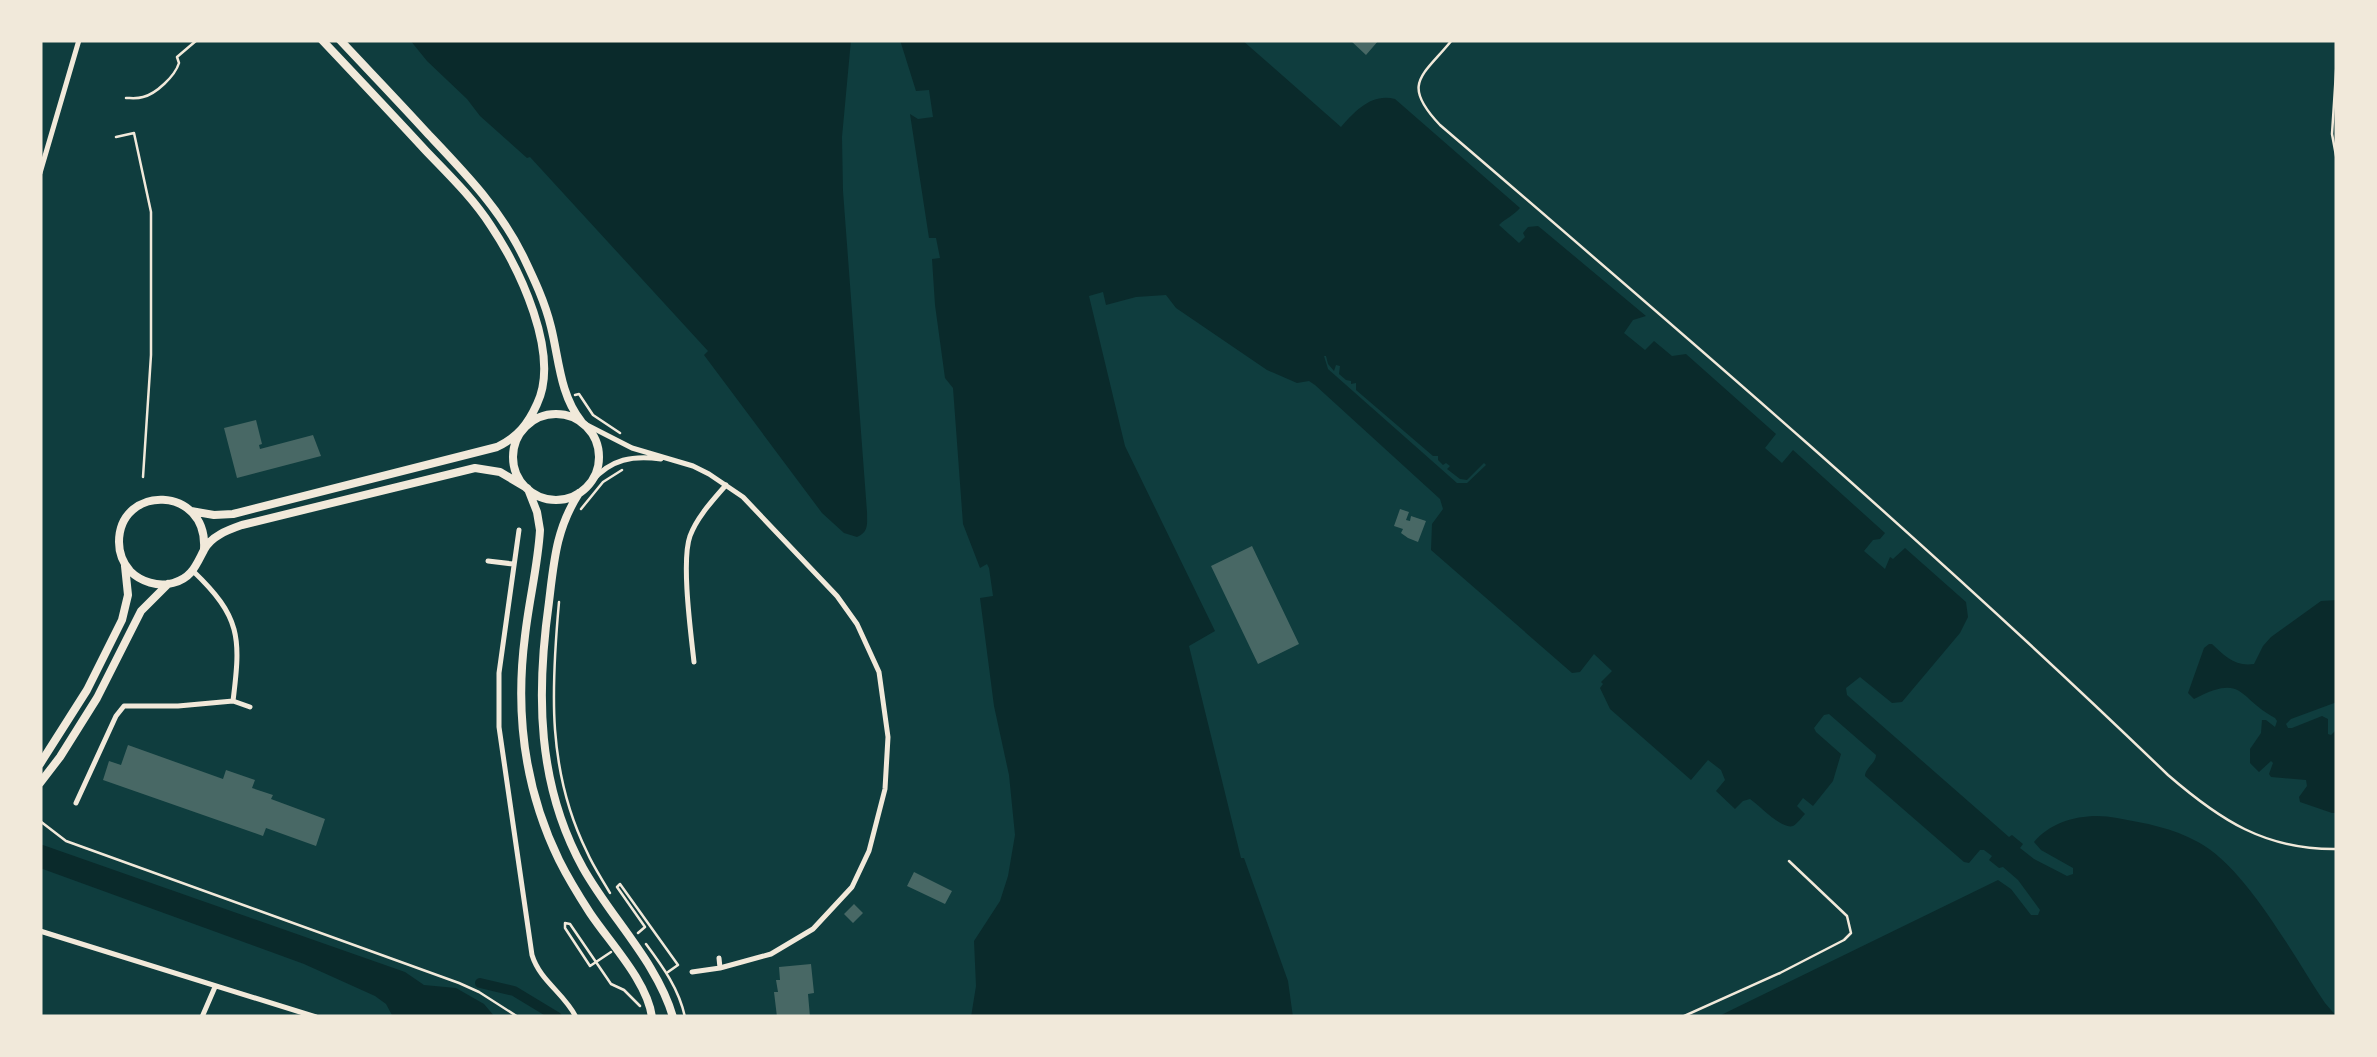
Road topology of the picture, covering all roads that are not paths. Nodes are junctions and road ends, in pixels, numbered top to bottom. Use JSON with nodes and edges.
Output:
{"nodes":[{"id":1,"x":80,"y":40,"type":"edge"},
{"id":2,"x":197,"y":40,"type":"edge"},
{"id":3,"x":322,"y":40,"type":"edge"},
{"id":4,"x":340,"y":40,"type":"edge"},
{"id":5,"x":1452,"y":40,"type":"edge"},
{"id":6,"x":2337,"y":56,"type":"edge"},
{"id":7,"x":126,"y":98,"type":"dead end"},
{"id":8,"x":2337,"y":160,"type":"edge"},
{"id":9,"x":40,"y":173,"type":"edge"},
{"id":10,"x":582,"y":422,"type":"junction"},
{"id":11,"x":522,"y":431,"type":"junction"},
{"id":12,"x":688,"y":465,"type":"junction"},
{"id":13,"x":592,"y":481,"type":"junction"},
{"id":14,"x":726,"y":485,"type":"junction"},
{"id":15,"x":527,"y":488,"type":"junction"},
{"id":16,"x":579,"y":493,"type":"junction"},
{"id":17,"x":191,"y":511,"type":"junction"},
{"id":18,"x":519,"y":530,"type":"dead end"},
{"id":19,"x":204,"y":549,"type":"junction"},
{"id":20,"x":123,"y":560,"type":"junction"},
{"id":21,"x":488,"y":561,"type":"dead end"},
{"id":22,"x":514,"y":564,"type":"junction"},
{"id":23,"x":193,"y":571,"type":"junction"},
{"id":24,"x":168,"y":584,"type":"junction"},
{"id":25,"x":694,"y":662,"type":"dead end"},
{"id":26,"x":233,"y":701,"type":"junction"},
{"id":27,"x":250,"y":707,"type":"dead end"},
{"id":28,"x":40,"y":764,"type":"edge"},
{"id":29,"x":40,"y":783,"type":"edge"},
{"id":30,"x":76,"y":803,"type":"dead end"},
{"id":31,"x":2337,"y":849,"type":"edge"},
{"id":32,"x":1790,"y":861,"type":"dead end"},
{"id":33,"x":40,"y":931,"type":"edge"},
{"id":34,"x":719,"y":958,"type":"dead end"},
{"id":35,"x":720,"y":968,"type":"junction"},
{"id":36,"x":692,"y":972,"type":"dead end"},
{"id":37,"x":214,"y":987,"type":"junction"},
{"id":38,"x":202,"y":1017,"type":"edge"},
{"id":39,"x":316,"y":1017,"type":"edge"},
{"id":40,"x":576,"y":1017,"type":"edge"},
{"id":41,"x":652,"y":1017,"type":"edge"},
{"id":42,"x":673,"y":1017,"type":"edge"},
{"id":43,"x":1682,"y":1017,"type":"edge"}],
"edges":[{"from":1,"to":9,"type":"street"},
{"from":2,"to":7,"type":"lane"},
{"from":3,"to":11,"type":"main road"},
{"from":4,"to":10,"type":"main road"},
{"from":5,"to":31,"type":"lane"},
{"from":6,"to":8,"type":"lane"},
{"from":10,"to":11,"type":"main road"},
{"from":10,"to":12,"type":"street"},
{"from":10,"to":13,"type":"main road"},
{"from":11,"to":15,"type":"main road"},
{"from":11,"to":17,"type":"main road"},
{"from":12,"to":13,"type":"street"},
{"from":12,"to":14,"type":"street"},
{"from":13,"to":16,"type":"main road"},
{"from":14,"to":25,"type":"street"},
{"from":14,"to":35,"type":"street"},
{"from":15,"to":16,"type":"main road"},
{"from":15,"to":19,"type":"main road"},
{"from":15,"to":41,"type":"main road"},
{"from":16,"to":42,"type":"main road"},
{"from":17,"to":19,"type":"main road"},
{"from":17,"to":20,"type":"main road"},
{"from":18,"to":22,"type":"street"},
{"from":19,"to":23,"type":"main road"},
{"from":20,"to":24,"type":"main road"},
{"from":20,"to":28,"type":"main road"},
{"from":21,"to":22,"type":"street"},
{"from":22,"to":40,"type":"street"},
{"from":23,"to":24,"type":"main road"},
{"from":23,"to":26,"type":"street"},
{"from":24,"to":29,"type":"main road"},
{"from":26,"to":27,"type":"street"},
{"from":26,"to":30,"type":"street"},
{"from":32,"to":43,"type":"lane"},
{"from":33,"to":37,"type":"street"},
{"from":34,"to":35,"type":"street"},
{"from":35,"to":36,"type":"street"},
{"from":37,"to":38,"type":"street"},
{"from":37,"to":39,"type":"street"}]}
